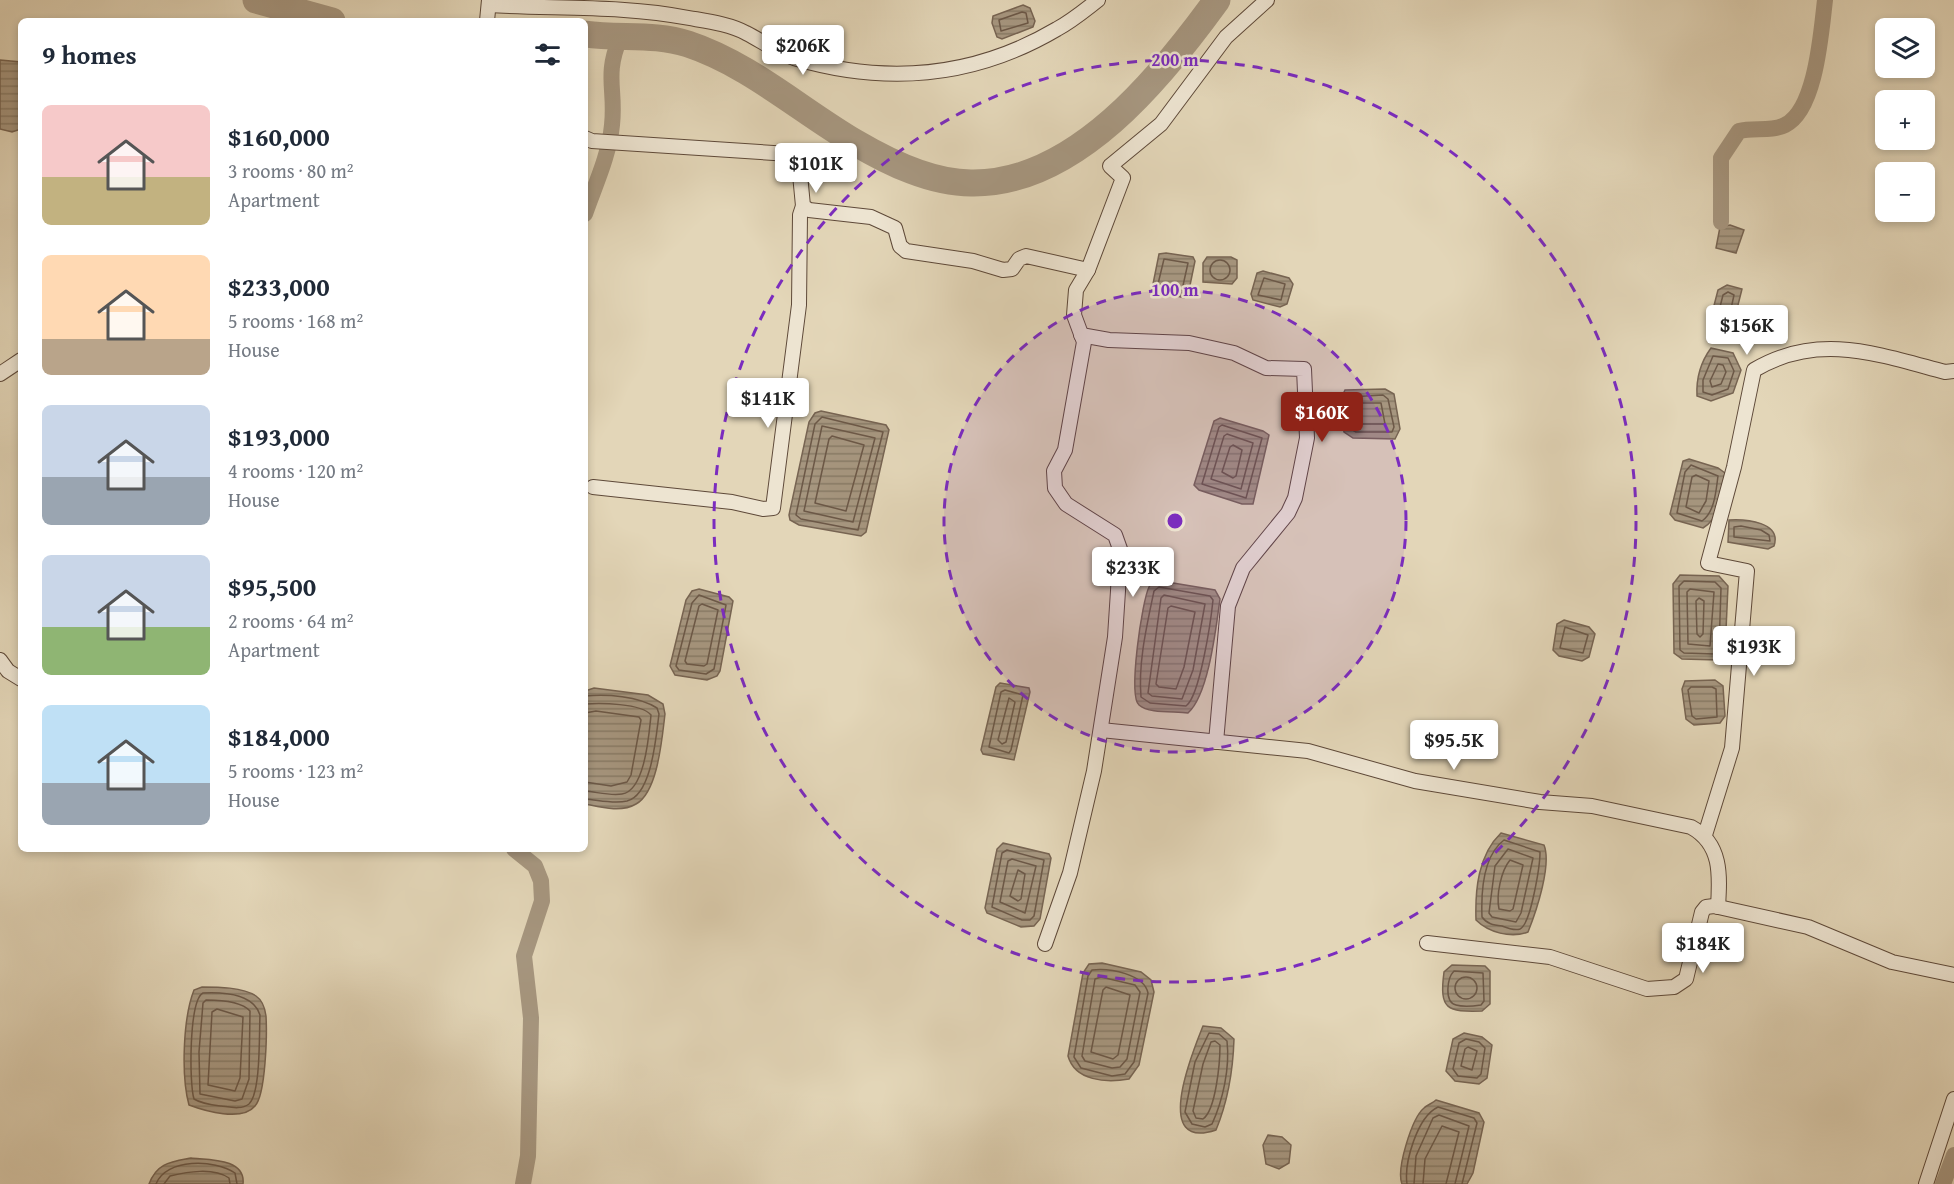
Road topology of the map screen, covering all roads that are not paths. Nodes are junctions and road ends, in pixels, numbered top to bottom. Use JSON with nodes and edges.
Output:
{"nodes":[{"id":1,"x":1098,"y":0,"type":"edge"},
{"id":2,"x":1267,"y":0,"type":"edge"},
{"id":3,"x":489,"y":2,"type":"edge"},
{"id":4,"x":487,"y":18,"type":"edge"},
{"id":5,"x":589,"y":139,"type":"edge"},
{"id":6,"x":803,"y":206,"type":"junction"},
{"id":7,"x":1088,"y":270,"type":"junction"},
{"id":8,"x":1081,"y":335,"type":"junction"},
{"id":9,"x":18,"y":362,"type":"edge"},
{"id":10,"x":1,"y":371,"type":"edge"},
{"id":11,"x":1954,"y":371,"type":"edge"},
{"id":12,"x":593,"y":488,"type":"dead end"},
{"id":13,"x":0,"y":660,"type":"edge"},
{"id":14,"x":18,"y":677,"type":"edge"},
{"id":15,"x":1101,"y":730,"type":"junction"},
{"id":16,"x":1216,"y":742,"type":"junction"},
{"id":17,"x":1705,"y":835,"type":"junction"},
{"id":18,"x":1718,"y":907,"type":"junction"},
{"id":19,"x":1427,"y":943,"type":"dead end"},
{"id":20,"x":1045,"y":944,"type":"dead end"},
{"id":21,"x":1954,"y":975,"type":"edge"},
{"id":22,"x":1954,"y":1099,"type":"edge"},
{"id":23,"x":1926,"y":1184,"type":"edge"}],
"edges":[{"from":1,"to":3,"type":"street"},
{"from":2,"to":7,"type":"street"},
{"from":3,"to":4,"type":"street"},
{"from":5,"to":6,"type":"street"},
{"from":6,"to":7,"type":"street"},
{"from":6,"to":12,"type":"street"},
{"from":7,"to":8,"type":"street"},
{"from":8,"to":15,"type":"street"},
{"from":8,"to":16,"type":"street"},
{"from":9,"to":10,"type":"street"},
{"from":11,"to":17,"type":"street"},
{"from":13,"to":14,"type":"street"},
{"from":15,"to":16,"type":"street"},
{"from":15,"to":20,"type":"street"},
{"from":16,"to":17,"type":"street"},
{"from":17,"to":18,"type":"street"},
{"from":18,"to":19,"type":"street"},
{"from":18,"to":21,"type":"street"},
{"from":22,"to":23,"type":"street"}]}
